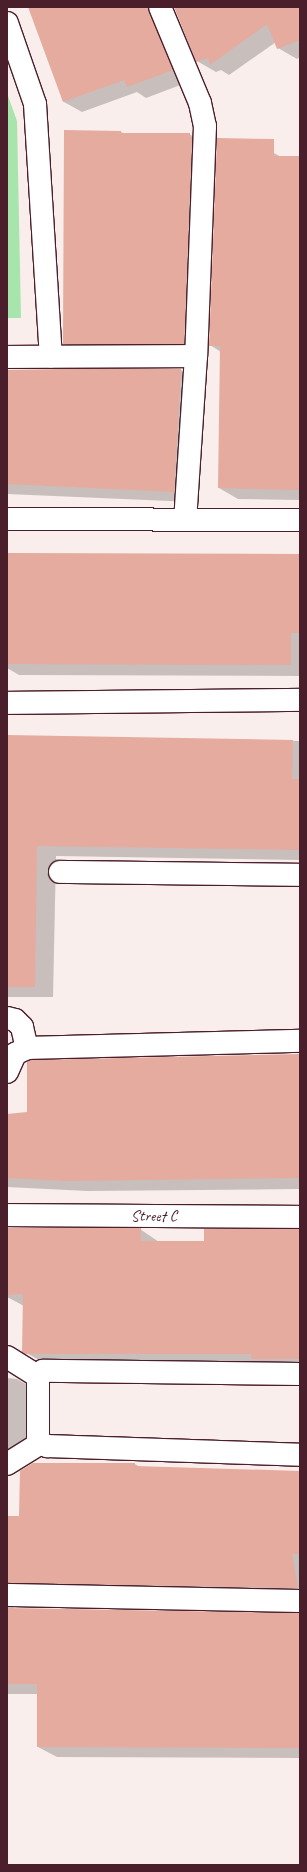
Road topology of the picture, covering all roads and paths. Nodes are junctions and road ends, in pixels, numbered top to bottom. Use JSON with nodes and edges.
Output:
{"nodes":[{"id":1,"x":160,"y":7,"type":"edge"},
{"id":2,"x":7,"y":22,"type":"edge"},
{"id":3,"x":51,"y":356,"type":"junction"},
{"id":4,"x":196,"y":356,"type":"junction"},
{"id":5,"x":7,"y":357,"type":"edge"},
{"id":6,"x":7,"y":519,"type":"edge"},
{"id":7,"x":185,"y":520,"type":"junction"},
{"id":8,"x":300,"y":520,"type":"edge"},
{"id":9,"x":300,"y":700,"type":"edge"},
{"id":10,"x":7,"y":703,"type":"edge"},
{"id":11,"x":60,"y":872,"type":"dead end"},
{"id":12,"x":300,"y":875,"type":"edge"},
{"id":13,"x":7,"y":1018,"type":"edge"},
{"id":14,"x":300,"y":1041,"type":"edge"},
{"id":15,"x":28,"y":1048,"type":"junction"},
{"id":16,"x":7,"y":1072,"type":"edge"},
{"id":17,"x":7,"y":1215,"type":"edge"},
{"id":18,"x":300,"y":1217,"type":"edge"},
{"id":19,"x":7,"y":1357,"type":"edge"},
{"id":20,"x":300,"y":1374,"type":"edge"},
{"id":21,"x":38,"y":1376,"type":"junction"},
{"id":22,"x":41,"y":1443,"type":"junction"},
{"id":23,"x":300,"y":1455,"type":"edge"},
{"id":24,"x":7,"y":1464,"type":"edge"},
{"id":25,"x":7,"y":1595,"type":"edge"},
{"id":26,"x":300,"y":1601,"type":"edge"}],
"edges":[{"from":1,"to":4,"type":"street"},
{"from":2,"to":3,"type":"street"},
{"from":3,"to":4,"type":"street"},
{"from":3,"to":5,"type":"street"},
{"from":4,"to":7,"type":"street"},
{"from":6,"to":7,"type":"street"},
{"from":7,"to":8,"type":"street"},
{"from":9,"to":10,"type":"street"},
{"from":11,"to":12,"type":"street"},
{"from":13,"to":15,"type":"street"},
{"from":14,"to":15,"type":"street"},
{"from":15,"to":16,"type":"street"},
{"from":17,"to":18,"type":"street","name":"Street C"},
{"from":19,"to":21,"type":"street"},
{"from":20,"to":21,"type":"street"},
{"from":21,"to":22,"type":"street"},
{"from":22,"to":23,"type":"street"},
{"from":22,"to":24,"type":"street"},
{"from":25,"to":26,"type":"street"}]}
